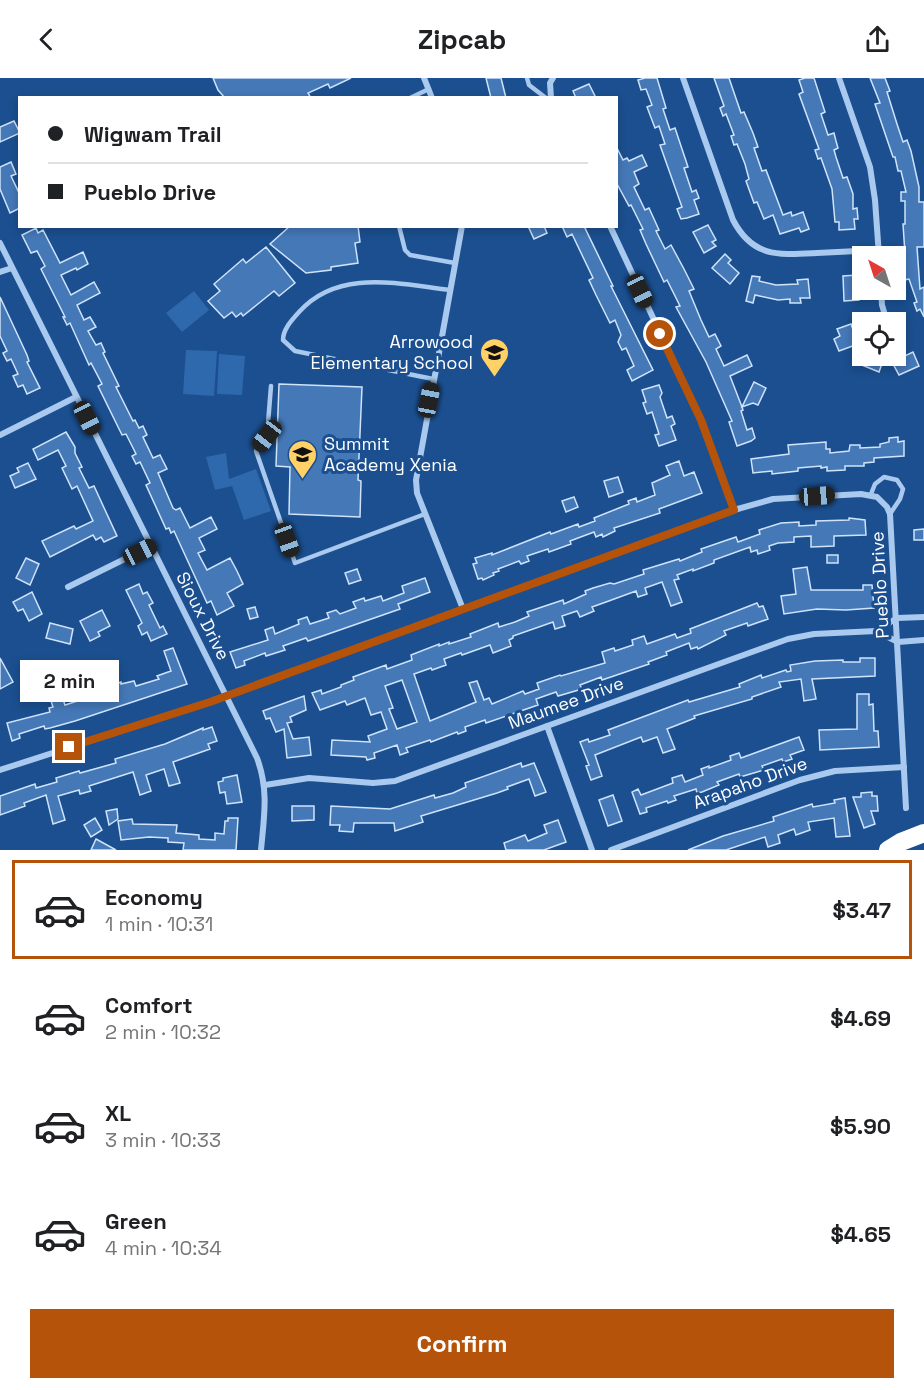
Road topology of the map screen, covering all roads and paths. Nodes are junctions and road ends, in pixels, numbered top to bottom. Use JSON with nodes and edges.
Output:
{"nodes":[{"id":1,"x":424,"y":78,"type":"edge"},
{"id":2,"x":527,"y":78,"type":"edge"},
{"id":3,"x":553,"y":78,"type":"edge"},
{"id":4,"x":682,"y":78,"type":"edge"},
{"id":5,"x":839,"y":78,"type":"edge"},
{"id":6,"x":429,"y":89,"type":"junction"},
{"id":7,"x":414,"y":96,"type":"edge"},
{"id":8,"x":431,"y":96,"type":"edge"},
{"id":9,"x":545,"y":96,"type":"edge"},
{"id":10,"x":548,"y":96,"type":"edge"},
{"id":11,"x":400,"y":228,"type":"edge"},
{"id":12,"x":462,"y":228,"type":"edge"},
{"id":13,"x":611,"y":228,"type":"edge"},
{"id":14,"x":0,"y":243,"type":"edge"},
{"id":15,"x":878,"y":246,"type":"edge"},
{"id":16,"x":852,"y":254,"type":"edge"},
{"id":17,"x":455,"y":263,"type":"junction"},
{"id":18,"x":12,"y":268,"type":"junction"},
{"id":19,"x":0,"y":272,"type":"edge"},
{"id":20,"x":450,"y":290,"type":"junction"},
{"id":21,"x":433,"y":379,"type":"junction"},
{"id":22,"x":270,"y":386,"type":"dead end"},
{"id":23,"x":76,"y":397,"type":"junction"},
{"id":24,"x":0,"y":435,"type":"edge"},
{"id":25,"x":871,"y":494,"type":"junction"},
{"id":26,"x":734,"y":510,"type":"junction"},
{"id":27,"x":425,"y":514,"type":"junction"},
{"id":28,"x":890,"y":514,"type":"junction"},
{"id":29,"x":151,"y":546,"type":"junction"},
{"id":30,"x":68,"y":587,"type":"dead end"},
{"id":31,"x":463,"y":609,"type":"junction"},
{"id":32,"x":924,"y":617,"type":"edge"},
{"id":33,"x":897,"y":618,"type":"junction"},
{"id":34,"x":876,"y":631,"type":"junction"},
{"id":35,"x":924,"y":640,"type":"edge"},
{"id":36,"x":898,"y":642,"type":"junction"},
{"id":37,"x":226,"y":696,"type":"junction"},
{"id":38,"x":547,"y":726,"type":"junction"},
{"id":39,"x":904,"y":767,"type":"junction"},
{"id":40,"x":1,"y":768,"type":"edge"},
{"id":41,"x":265,"y":785,"type":"junction"},
{"id":42,"x":906,"y":808,"type":"dead end"},
{"id":43,"x":924,"y":833,"type":"edge"},
{"id":44,"x":924,"y":843,"type":"edge"},
{"id":45,"x":261,"y":850,"type":"edge"},
{"id":46,"x":592,"y":850,"type":"edge"},
{"id":47,"x":611,"y":850,"type":"edge"},
{"id":48,"x":888,"y":850,"type":"edge"},
{"id":49,"x":908,"y":850,"type":"edge"}],
"edges":[{"from":1,"to":6,"type":"street"},
{"from":2,"to":9,"type":"lane"},
{"from":3,"to":10,"type":"street"},
{"from":4,"to":16,"type":"street"},
{"from":5,"to":15,"type":"street"},
{"from":6,"to":7,"type":"lane"},
{"from":6,"to":8,"type":"street"},
{"from":11,"to":17,"type":"lane"},
{"from":12,"to":17,"type":"street"},
{"from":13,"to":26,"type":"street"},
{"from":14,"to":18,"type":"street","name":"Sioux Drive"},
{"from":17,"to":20,"type":"street"},
{"from":18,"to":19,"type":"street"},
{"from":18,"to":23,"type":"street","name":"Sioux Drive"},
{"from":20,"to":21,"type":"street"},
{"from":20,"to":21,"type":"lane"},
{"from":21,"to":27,"type":"street"},
{"from":22,"to":27,"type":"lane"},
{"from":23,"to":24,"type":"street"},
{"from":23,"to":29,"type":"street","name":"Sioux Drive"},
{"from":25,"to":26,"type":"street"},
{"from":25,"to":28,"type":"street","name":"Pueblo Drive"},
{"from":25,"to":28,"type":"lane"},
{"from":26,"to":31,"type":"street"},
{"from":27,"to":31,"type":"street"},
{"from":28,"to":33,"type":"street","name":"Pueblo Drive"},
{"from":29,"to":30,"type":"street"},
{"from":29,"to":37,"type":"street","name":"Sioux Drive"},
{"from":31,"to":37,"type":"street"},
{"from":32,"to":33,"type":"street","name":"Maumee Drive"},
{"from":33,"to":34,"type":"street","name":"Maumee Drive"},
{"from":33,"to":36,"type":"street","name":"Pueblo Drive"},
{"from":34,"to":36,"type":"street","name":"Maumee Drive"},
{"from":34,"to":38,"type":"street","name":"Maumee Drive"},
{"from":35,"to":36,"type":"street"},
{"from":36,"to":39,"type":"street","name":"Pueblo Drive"},
{"from":37,"to":40,"type":"street"},
{"from":37,"to":41,"type":"street","name":"Sioux Drive"},
{"from":38,"to":41,"type":"street","name":"Maumee Drive"},
{"from":38,"to":46,"type":"street"},
{"from":39,"to":42,"type":"street","name":"Pueblo Drive"},
{"from":39,"to":47,"type":"street","name":"Arapaho Drive"},
{"from":41,"to":45,"type":"street","name":"Sioux Drive"},
{"from":43,"to":48,"type":"highway"},
{"from":44,"to":49,"type":"highway"}]}
